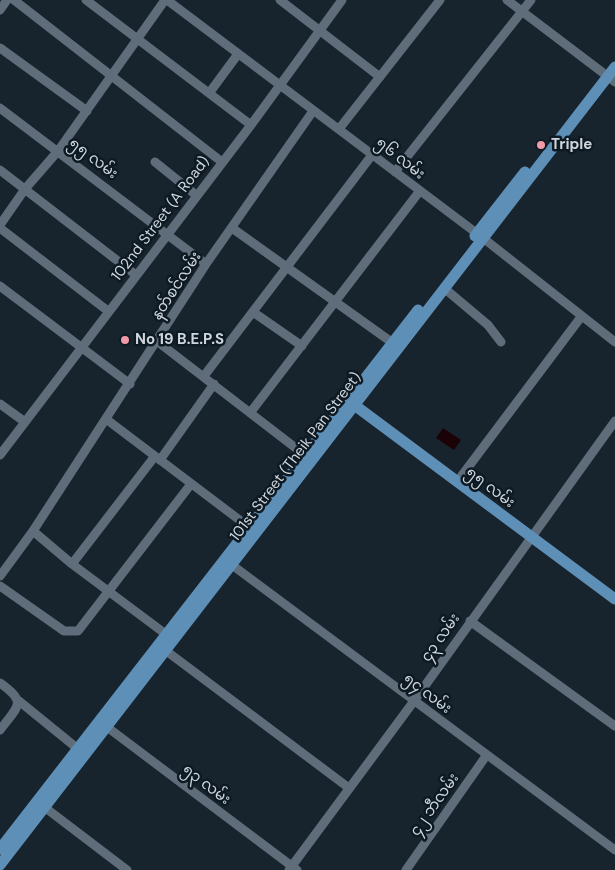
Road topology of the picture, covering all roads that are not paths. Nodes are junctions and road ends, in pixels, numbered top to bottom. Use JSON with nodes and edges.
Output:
{"nodes":[{"id":1,"x":7,"y":0,"type":"edge"},
{"id":2,"x":14,"y":0,"type":"edge"},
{"id":3,"x":86,"y":0,"type":"edge"},
{"id":4,"x":280,"y":0,"type":"edge"},
{"id":5,"x":342,"y":0,"type":"edge"},
{"id":6,"x":440,"y":0,"type":"edge"},
{"id":7,"x":507,"y":0,"type":"edge"},
{"id":8,"x":531,"y":0,"type":"edge"},
{"id":9,"x":169,"y":1,"type":"edge"},
{"id":10,"x":0,"y":10,"type":"edge"},
{"id":11,"x":522,"y":11,"type":"junction"},
{"id":12,"x":319,"y":30,"type":"junction"},
{"id":13,"x":137,"y":37,"type":"junction"},
{"id":14,"x":0,"y":48,"type":"edge"},
{"id":15,"x":238,"y":54,"type":"junction"},
{"id":16,"x":615,"y":56,"type":"edge"},
{"id":17,"x":615,"y":67,"type":"edge"},
{"id":18,"x":112,"y":74,"type":"junction"},
{"id":19,"x":380,"y":77,"type":"junction"},
{"id":20,"x":608,"y":77,"type":"edge"},
{"id":21,"x":279,"y":85,"type":"junction"},
{"id":22,"x":210,"y":92,"type":"junction"},
{"id":23,"x":0,"y":108,"type":"edge"},
{"id":24,"x":87,"y":111,"type":"junction"},
{"id":25,"x":313,"y":111,"type":"junction"},
{"id":26,"x":251,"y":125,"type":"junction"},
{"id":27,"x":338,"y":129,"type":"junction"},
{"id":28,"x":58,"y":151,"type":"junction"},
{"id":29,"x":372,"y":155,"type":"junction"},
{"id":30,"x":155,"y":162,"type":"dead end"},
{"id":31,"x":222,"y":162,"type":"junction"},
{"id":32,"x":0,"y":170,"type":"edge"},
{"id":33,"x":395,"y":172,"type":"junction"},
{"id":34,"x":26,"y":189,"type":"junction"},
{"id":35,"x":419,"y":192,"type":"junction"},
{"id":36,"x":196,"y":195,"type":"junction"},
{"id":37,"x":0,"y":227,"type":"edge"},
{"id":38,"x":232,"y":228,"type":"junction"},
{"id":39,"x":167,"y":234,"type":"junction"},
{"id":40,"x":480,"y":236,"type":"junction"},
{"id":41,"x":206,"y":264,"type":"junction"},
{"id":42,"x":288,"y":266,"type":"junction"},
{"id":43,"x":136,"y":275,"type":"junction"},
{"id":44,"x":0,"y":286,"type":"edge"},
{"id":45,"x":444,"y":288,"type":"junction"},
{"id":46,"x":336,"y":301,"type":"junction"},
{"id":47,"x":108,"y":311,"type":"junction"},
{"id":48,"x":253,"y":312,"type":"junction"},
{"id":49,"x":581,"y":317,"type":"junction"},
{"id":50,"x":158,"y":342,"type":"junction"},
{"id":51,"x":501,"y":342,"type":"dead end"},
{"id":52,"x":615,"y":342,"type":"edge"},
{"id":53,"x":396,"y":345,"type":"junction"},
{"id":54,"x":302,"y":346,"type":"junction"},
{"id":55,"x":82,"y":348,"type":"junction"},
{"id":56,"x":204,"y":376,"type":"junction"},
{"id":57,"x":130,"y":384,"type":"junction"},
{"id":58,"x":214,"y":384,"type":"junction"},
{"id":59,"x":351,"y":402,"type":"junction"},
{"id":60,"x":0,"y":404,"type":"edge"},
{"id":61,"x":250,"y":413,"type":"junction"},
{"id":62,"x":106,"y":419,"type":"junction"},
{"id":63,"x":615,"y":421,"type":"edge"},
{"id":64,"x":24,"y":422,"type":"junction"},
{"id":65,"x":0,"y":455,"type":"edge"},
{"id":66,"x":308,"y":457,"type":"junction"},
{"id":67,"x":158,"y":458,"type":"junction"},
{"id":68,"x":457,"y":482,"type":"junction"},
{"id":69,"x":191,"y":484,"type":"junction"},
{"id":70,"x":252,"y":530,"type":"junction"},
{"id":71,"x":33,"y":531,"type":"junction"},
{"id":72,"x":531,"y":538,"type":"junction"},
{"id":73,"x":228,"y":562,"type":"junction"},
{"id":74,"x":72,"y":564,"type":"junction"},
{"id":75,"x":0,"y":576,"type":"edge"},
{"id":76,"x":0,"y":586,"type":"edge"},
{"id":77,"x":109,"y":591,"type":"junction"},
{"id":78,"x":615,"y":599,"type":"edge"},
{"id":79,"x":470,"y":621,"type":"junction"},
{"id":80,"x":169,"y":637,"type":"junction"},
{"id":81,"x":166,"y":650,"type":"junction"},
{"id":82,"x":0,"y":683,"type":"edge"},
{"id":83,"x":18,"y":701,"type":"junction"},
{"id":84,"x":414,"y":701,"type":"junction"},
{"id":85,"x":102,"y":724,"type":"junction"},
{"id":86,"x":615,"y":726,"type":"edge"},
{"id":87,"x":0,"y":730,"type":"edge"},
{"id":88,"x":81,"y":751,"type":"junction"},
{"id":89,"x":486,"y":756,"type":"junction"},
{"id":90,"x":349,"y":788,"type":"junction"},
{"id":91,"x":40,"y":804,"type":"junction"},
{"id":92,"x":615,"y":850,"type":"edge"},
{"id":93,"x":1,"y":858,"type":"edge"},
{"id":94,"x":293,"y":869,"type":"edge"},
{"id":95,"x":127,"y":870,"type":"edge"},
{"id":96,"x":406,"y":870,"type":"edge"}],
"edges":[{"from":1,"to":10,"type":"street"},
{"from":2,"to":18,"type":"street"},
{"from":3,"to":13,"type":"street"},
{"from":4,"to":12,"type":"street"},
{"from":5,"to":12,"type":"street","name":"102nd Street (A Road)"},
{"from":6,"to":19,"type":"street"},
{"from":7,"to":11,"type":"street"},
{"from":8,"to":11,"type":"street"},
{"from":9,"to":13,"type":"street"},
{"from":9,"to":15,"type":"street","name":"၅၆ လမ်း"},
{"from":11,"to":20,"type":"street"},
{"from":11,"to":33,"type":"street"},
{"from":12,"to":19,"type":"street"},
{"from":12,"to":21,"type":"street","name":"102nd Street (A Road)"},
{"from":13,"to":18,"type":"street"},
{"from":13,"to":22,"type":"street"},
{"from":14,"to":24,"type":"street"},
{"from":15,"to":21,"type":"street","name":"၅၆ လမ်း"},
{"from":15,"to":22,"type":"street"},
{"from":16,"to":20,"type":"main road","name":"101st Street (Theik Pan Street)"},
{"from":17,"to":20,"type":"main road","name":"101st Street (Theik Pan Street)"},
{"from":18,"to":24,"type":"street"},
{"from":18,"to":31,"type":"street"},
{"from":19,"to":27,"type":"street"},
{"from":20,"to":40,"type":"main road","name":"101st Street (Theik Pan Street)"},
{"from":21,"to":25,"type":"street","name":"၅၆ လမ်း"},
{"from":21,"to":26,"type":"street","name":"102nd Street (A Road)"},
{"from":22,"to":26,"type":"street"},
{"from":23,"to":28,"type":"street","name":"၅၅ လမ်း"},
{"from":24,"to":28,"type":"street"},
{"from":25,"to":27,"type":"street","name":"၅၆ လမ်း"},
{"from":25,"to":38,"type":"street","name":"နတ်စင်လမ်း"},
{"from":26,"to":31,"type":"street","name":"102nd Street (A Road)"},
{"from":27,"to":29,"type":"street","name":"၅၆ လမ်း"},
{"from":28,"to":34,"type":"street"},
{"from":28,"to":39,"type":"street","name":"၅၅ လမ်း"},
{"from":29,"to":33,"type":"street","name":"၅၆ လမ်း"},
{"from":29,"to":42,"type":"street"},
{"from":30,"to":36,"type":"street"},
{"from":31,"to":36,"type":"street","name":"102nd Street (A Road)"},
{"from":32,"to":34,"type":"street"},
{"from":33,"to":35,"type":"street","name":"၅၆ လမ်း"},
{"from":34,"to":37,"type":"street"},
{"from":34,"to":43,"type":"street"},
{"from":35,"to":40,"type":"street","name":"၅၆ လမ်း"},
{"from":35,"to":46,"type":"street"},
{"from":36,"to":39,"type":"street","name":"102nd Street (A Road)"},
{"from":37,"to":47,"type":"street"},
{"from":38,"to":41,"type":"street","name":"နတ်စင်လမ်း"},
{"from":38,"to":42,"type":"street"},
{"from":39,"to":41,"type":"street","name":"၅၅ လမ်း"},
{"from":39,"to":43,"type":"street","name":"102nd Street (A Road)"},
{"from":40,"to":45,"type":"main road","name":"101st Street (Theik Pan Street)"},
{"from":40,"to":49,"type":"street","name":"၅၆ လမ်း"},
{"from":40,"to":53,"type":"main road","name":"101st Street (Theik Pan Street)"},
{"from":41,"to":50,"type":"street","name":"နတ်စင်လမ်း"},
{"from":42,"to":46,"type":"street"},
{"from":42,"to":48,"type":"street"},
{"from":43,"to":47,"type":"street","name":"102nd Street (A Road)"},
{"from":44,"to":55,"type":"street"},
{"from":45,"to":51,"type":"street"},
{"from":45,"to":53,"type":"main road","name":"101st Street (Theik Pan Street)"},
{"from":46,"to":53,"type":"street"},
{"from":46,"to":54,"type":"street"},
{"from":47,"to":55,"type":"street","name":"102nd Street (A Road)"},
{"from":48,"to":54,"type":"street"},
{"from":48,"to":56,"type":"street"},
{"from":49,"to":52,"type":"street","name":"၅၆ လမ်း"},
{"from":49,"to":68,"type":"street"},
{"from":50,"to":56,"type":"street"},
{"from":50,"to":57,"type":"street","name":"နတ်စင်လမ်း"},
{"from":53,"to":59,"type":"main road","name":"101st Street (Theik Pan Street)"},
{"from":54,"to":61,"type":"street"},
{"from":55,"to":57,"type":"street"},
{"from":55,"to":64,"type":"street","name":"102nd Street (A Road)"},
{"from":56,"to":58,"type":"street"},
{"from":57,"to":62,"type":"street","name":"နတ်စင်လမ်း"},
{"from":58,"to":61,"type":"street"},
{"from":58,"to":67,"type":"street"},
{"from":59,"to":66,"type":"main road","name":"101st Street (Theik Pan Street)"},
{"from":59,"to":68,"type":"main road","name":"၅၅ လမ်း"},
{"from":60,"to":64,"type":"street"},
{"from":61,"to":66,"type":"street"},
{"from":62,"to":67,"type":"street"},
{"from":62,"to":71,"type":"street","name":"နတ်စင်လမ်း"},
{"from":63,"to":72,"type":"street","name":"၄၃ လမ်း"},
{"from":64,"to":65,"type":"street","name":"102nd Street (A Road)"},
{"from":66,"to":70,"type":"main road","name":"101st Street (Theik Pan Street)"},
{"from":67,"to":69,"type":"street"},
{"from":67,"to":74,"type":"street"},
{"from":68,"to":72,"type":"main road","name":"၅၅ လမ်း"},
{"from":69,"to":70,"type":"street"},
{"from":69,"to":77,"type":"street"},
{"from":70,"to":73,"type":"main road","name":"101st Street (Theik Pan Street)"},
{"from":71,"to":74,"type":"street"},
{"from":71,"to":75,"type":"street","name":"နတ်စင်လမ်း"},
{"from":72,"to":78,"type":"main road","name":"၅၅ လမ်း"},
{"from":72,"to":79,"type":"street","name":"၄၃ လမ်း"},
{"from":73,"to":80,"type":"main road","name":"101st Street (Theik Pan Street)"},
{"from":73,"to":84,"type":"street","name":"၅၄ လမ်း"},
{"from":74,"to":77,"type":"street"},
{"from":76,"to":77,"type":"street"},
{"from":77,"to":80,"type":"street"},
{"from":79,"to":84,"type":"street","name":"၄၃ လမ်း"},
{"from":79,"to":86,"type":"street"},
{"from":80,"to":81,"type":"main road","name":"101st Street (Theik Pan Street)"},
{"from":80,"to":85,"type":"main road","name":"101st Street (Theik Pan Street)"},
{"from":81,"to":85,"type":"main road","name":"101st Street (Theik Pan Street)"},
{"from":81,"to":90,"type":"street"},
{"from":82,"to":83,"type":"street"},
{"from":83,"to":87,"type":"street"},
{"from":83,"to":88,"type":"street"},
{"from":84,"to":89,"type":"street","name":"၅၄ လမ်း"},
{"from":84,"to":90,"type":"street","name":"၄၃ လမ်း"},
{"from":85,"to":88,"type":"main road","name":"101st Street (Theik Pan Street)"},
{"from":85,"to":94,"type":"street","name":"၅၃ လမ်း"},
{"from":88,"to":91,"type":"main road","name":"101st Street (Theik Pan Street)"},
{"from":89,"to":92,"type":"street","name":"၅၄ လမ်း"},
{"from":89,"to":96,"type":"street","name":"၄၂ ဘီလမ်း"},
{"from":90,"to":94,"type":"street","name":"၄၃ လမ်း"},
{"from":91,"to":93,"type":"main road","name":"101st Street (Theik Pan Street)"},
{"from":91,"to":95,"type":"street"}]}
